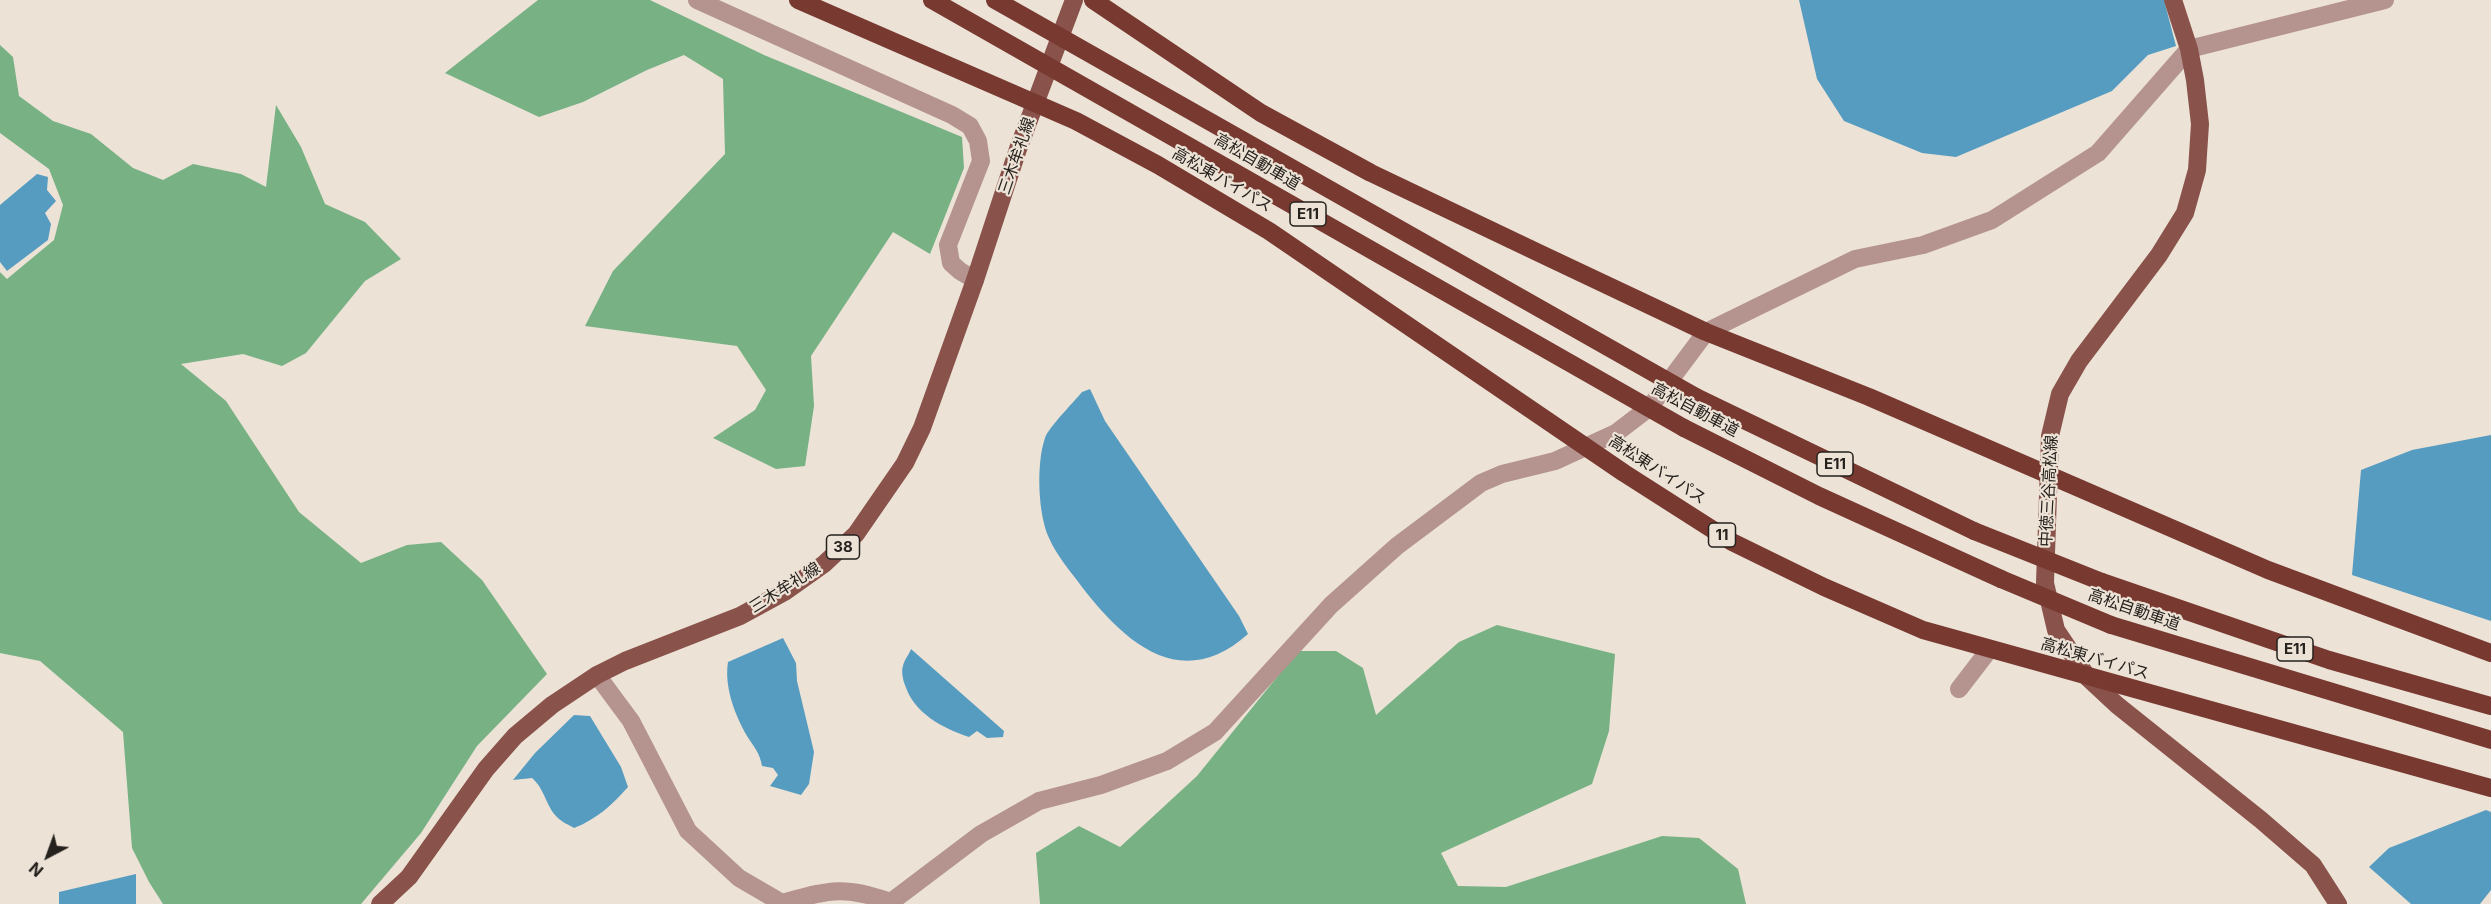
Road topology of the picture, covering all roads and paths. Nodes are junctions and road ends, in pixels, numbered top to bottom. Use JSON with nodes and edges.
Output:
{"nodes":[{"id":1,"x":698,"y":0,"type":"edge"},
{"id":2,"x":798,"y":0,"type":"edge"},
{"id":3,"x":932,"y":0,"type":"edge"},
{"id":4,"x":995,"y":0,"type":"edge"},
{"id":5,"x":1074,"y":0,"type":"edge"},
{"id":6,"x":1093,"y":0,"type":"edge"},
{"id":7,"x":2173,"y":0,"type":"edge"},
{"id":8,"x":2385,"y":0,"type":"edge"},
{"id":9,"x":2188,"y":49,"type":"junction"},
{"id":10,"x":1036,"y":103,"type":"junction"},
{"id":11,"x":975,"y":280,"type":"junction"},
{"id":12,"x":1706,"y":332,"type":"junction"},
{"id":13,"x":1585,"y":446,"type":"junction"},
{"id":14,"x":2048,"y":477,"type":"junction"},
{"id":15,"x":1989,"y":650,"type":"junction"},
{"id":16,"x":2491,"y":653,"type":"edge"},
{"id":17,"x":597,"y":675,"type":"junction"},
{"id":18,"x":2088,"y":678,"type":"junction"},
{"id":19,"x":1959,"y":689,"type":"dead end"},
{"id":20,"x":2491,"y":706,"type":"edge"},
{"id":21,"x":2491,"y":740,"type":"edge"},
{"id":22,"x":2491,"y":788,"type":"edge"},
{"id":23,"x":380,"y":904,"type":"edge"},
{"id":24,"x":2338,"y":904,"type":"edge"}],
"edges":[{"from":1,"to":11,"type":"street"},
{"from":2,"to":10,"type":"highway","name":"高松東バイパス"},
{"from":3,"to":21,"type":"highway","name":"高松自動車道","number":"E11","bridge":true},
{"from":4,"to":20,"type":"highway","name":"高松自動車道","number":"E11","bridge":true},
{"from":5,"to":10,"type":"main road","name":"三木牟礼線","number":"38"},
{"from":6,"to":12,"type":"highway"},
{"from":7,"to":9,"type":"main road","name":"中徳三谷高松線"},
{"from":8,"to":9,"type":"street"},
{"from":9,"to":12,"type":"street"},
{"from":9,"to":14,"type":"main road","name":"中徳三谷高松線"},
{"from":10,"to":11,"type":"main road","name":"三木牟礼線","number":"38"},
{"from":10,"to":13,"type":"highway","name":"高松東バイパス","number":"11"},
{"from":11,"to":17,"type":"main road","name":"三木牟礼線","number":"38"},
{"from":12,"to":13,"type":"street"},
{"from":12,"to":14,"type":"highway"},
{"from":13,"to":15,"type":"highway","name":"高松東バイパス","number":"11"},
{"from":13,"to":17,"type":"street"},
{"from":14,"to":16,"type":"highway"},
{"from":14,"to":18,"type":"main road","name":"中徳三谷高松線"},
{"from":15,"to":18,"type":"highway","name":"高松東バイパス","number":"11"},
{"from":15,"to":19,"type":"street"},
{"from":17,"to":23,"type":"main road","name":"三木牟礼線","number":"38"},
{"from":18,"to":22,"type":"highway","name":"高松東バイパス","number":"11"},
{"from":18,"to":24,"type":"main road","name":"中徳三谷高松線"}]}
